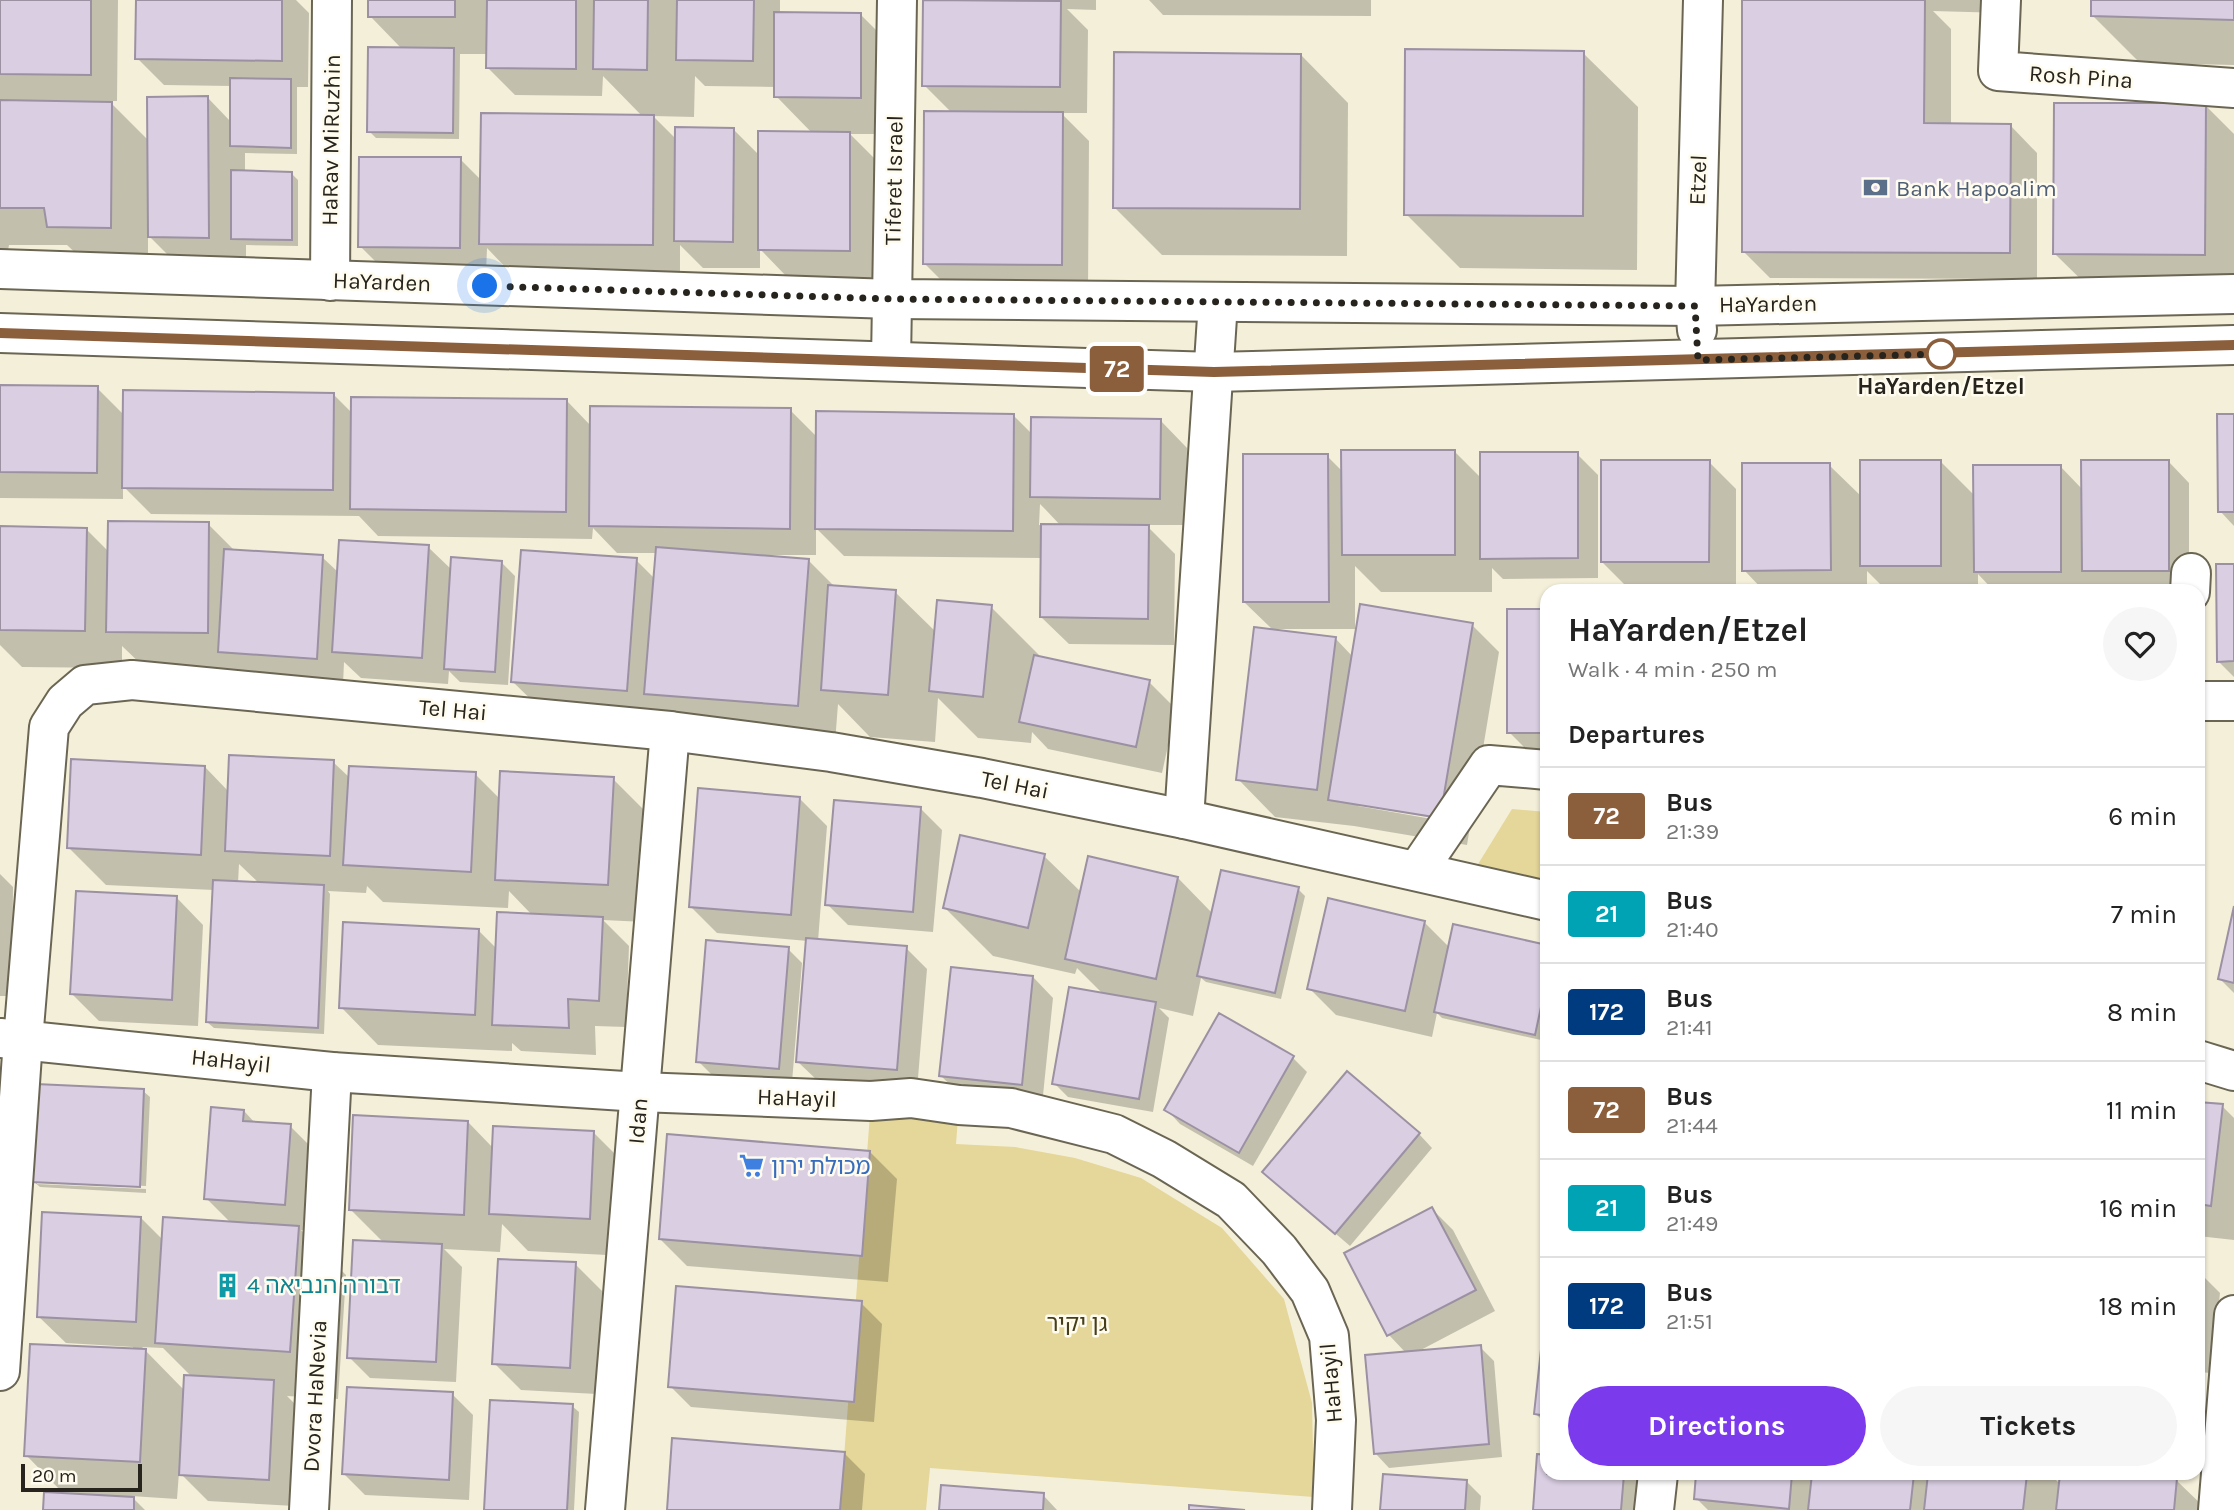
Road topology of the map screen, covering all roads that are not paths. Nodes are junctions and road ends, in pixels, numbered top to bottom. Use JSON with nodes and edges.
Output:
{"nodes":[{"id":1,"x":332,"y":0,"type":"edge"},
{"id":2,"x":897,"y":0,"type":"edge"},
{"id":3,"x":1703,"y":0,"type":"edge"},
{"id":4,"x":2001,"y":0,"type":"edge"},
{"id":5,"x":2234,"y":88,"type":"edge"},
{"id":6,"x":0,"y":269,"type":"edge"},
{"id":7,"x":330,"y":281,"type":"junction"},
{"id":8,"x":2234,"y":294,"type":"edge"},
{"id":9,"x":892,"y":299,"type":"junction"},
{"id":10,"x":1218,"y":302,"type":"junction"},
{"id":11,"x":1695,"y":306,"type":"junction"},
{"id":12,"x":0,"y":333,"type":"edge"},
{"id":13,"x":2234,"y":345,"type":"edge"},
{"id":14,"x":1698,"y":360,"type":"junction"},
{"id":15,"x":891,"y":361,"type":"junction"},
{"id":16,"x":1214,"y":372,"type":"junction"},
{"id":17,"x":2205,"y":701,"type":"edge"},
{"id":18,"x":2234,"y":701,"type":"edge"},
{"id":19,"x":670,"y":731,"type":"junction"},
{"id":20,"x":1540,"y":769,"type":"edge"},
{"id":21,"x":1184,"y":819,"type":"junction"},
{"id":22,"x":1417,"y":871,"type":"junction"},
{"id":23,"x":1540,"y":899,"type":"edge"},
{"id":24,"x":11,"y":1039,"type":"edge"},
{"id":25,"x":2205,"y":1062,"type":"edge"},
{"id":26,"x":2234,"y":1071,"type":"edge"},
{"id":27,"x":332,"y":1072,"type":"junction"},
{"id":28,"x":640,"y":1092,"type":"junction"},
{"id":29,"x":2234,"y":1315,"type":"edge"},
{"id":30,"x":0,"y":1371,"type":"edge"},
{"id":31,"x":2219,"y":1436,"type":"edge"},
{"id":32,"x":1657,"y":1480,"type":"edge"},
{"id":33,"x":309,"y":1510,"type":"edge"},
{"id":34,"x":606,"y":1510,"type":"edge"},
{"id":35,"x":1332,"y":1510,"type":"edge"},
{"id":36,"x":1654,"y":1510,"type":"edge"},
{"id":37,"x":2218,"y":1510,"type":"edge"}],
"edges":[{"from":1,"to":7,"type":"street","name":"HaRav MiRuzhin"},
{"from":2,"to":9,"type":"street","name":"Tiferet Israel"},
{"from":3,"to":11,"type":"street","name":"Etzel"},
{"from":4,"to":5,"type":"street","name":"Rosh Pina"},
{"from":6,"to":7,"type":"street","name":"HaYarden"},
{"from":7,"to":9,"type":"street","name":"HaYarden"},
{"from":8,"to":11,"type":"street","name":"HaYarden"},
{"from":9,"to":10,"type":"street","name":"HaYarden"},
{"from":9,"to":15,"type":"street","name":"Tiferet Israel"},
{"from":10,"to":11,"type":"street","name":"HaYarden"},
{"from":10,"to":16,"type":"street"},
{"from":11,"to":14,"type":"street","name":"Etzel"},
{"from":12,"to":15,"type":"street"},
{"from":13,"to":14,"type":"street"},
{"from":14,"to":16,"type":"street"},
{"from":15,"to":16,"type":"street"},
{"from":16,"to":21,"type":"street"},
{"from":17,"to":18,"type":"street"},
{"from":19,"to":21,"type":"street","name":"Tel Hai"},
{"from":19,"to":24,"type":"street","name":"Tel Hai"},
{"from":19,"to":28,"type":"street","name":"Idan"},
{"from":20,"to":22,"type":"street"},
{"from":21,"to":22,"type":"street","name":"Tel Hai"},
{"from":22,"to":23,"type":"street","name":"Tel Hai"},
{"from":24,"to":27,"type":"street","name":"HaHayil"},
{"from":24,"to":30,"type":"street","name":"Tel Hai"},
{"from":25,"to":26,"type":"street"},
{"from":27,"to":28,"type":"street","name":"HaHayil"},
{"from":27,"to":33,"type":"street","name":"Dvora HaNevia"},
{"from":28,"to":34,"type":"street","name":"Idan"},
{"from":28,"to":35,"type":"street","name":"HaHayil"},
{"from":29,"to":31,"type":"street"},
{"from":31,"to":37,"type":"street"},
{"from":32,"to":36,"type":"street"}]}
